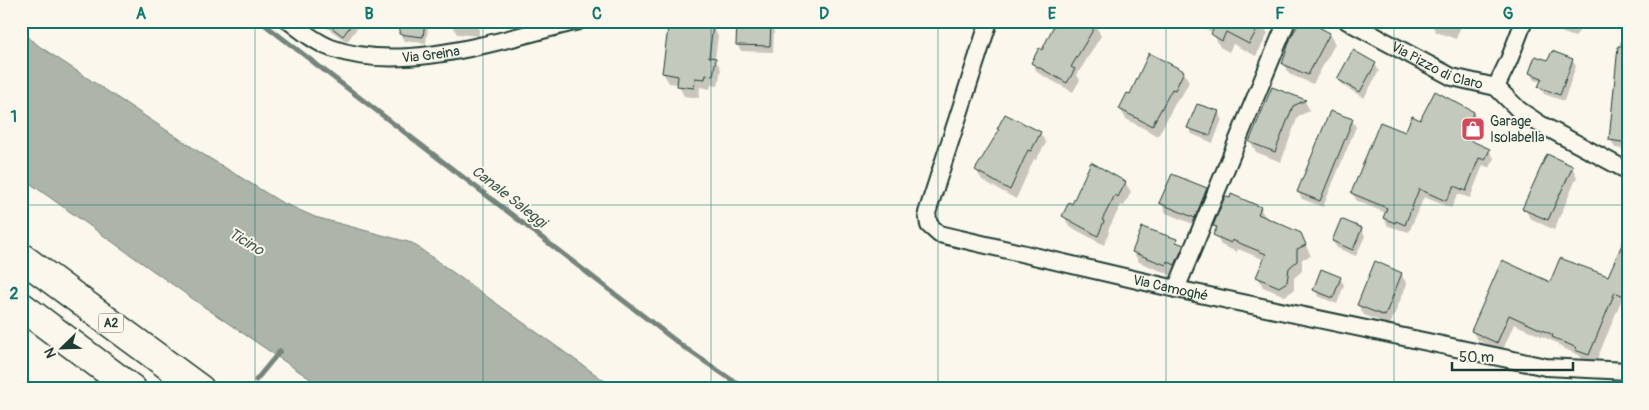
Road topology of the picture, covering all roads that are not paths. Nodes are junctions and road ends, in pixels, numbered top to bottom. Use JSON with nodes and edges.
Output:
{"nodes":[{"id":1,"x":289,"y":21,"type":"edge"},
{"id":2,"x":578,"y":21,"type":"edge"},
{"id":3,"x":989,"y":21,"type":"edge"},
{"id":4,"x":1287,"y":21,"type":"edge"},
{"id":5,"x":1347,"y":21,"type":"edge"},
{"id":6,"x":1524,"y":21,"type":"edge"},
{"id":7,"x":1496,"y":87,"type":"junction"},
{"id":8,"x":1628,"y":171,"type":"edge"},
{"id":9,"x":21,"y":257,"type":"edge"},
{"id":10,"x":1176,"y":289,"type":"junction"},
{"id":11,"x":21,"y":306,"type":"edge"},
{"id":12,"x":1628,"y":372,"type":"edge"},
{"id":13,"x":132,"y":389,"type":"edge"},
{"id":14,"x":200,"y":389,"type":"edge"}],
"edges":[{"from":1,"to":2,"type":"street","name":"Via Greina"},
{"from":3,"to":10,"type":"street","name":"Via Camoghé"},
{"from":4,"to":10,"type":"street"},
{"from":5,"to":7,"type":"street","name":"Via Pizzo di Claro"},
{"from":6,"to":7,"type":"street"},
{"from":7,"to":8,"type":"street","name":"Via Pizzo di Claro"},
{"from":9,"to":14,"type":"highway","number":"A2"},
{"from":10,"to":12,"type":"street","name":"Via Camoghé"},
{"from":11,"to":13,"type":"highway"}]}
